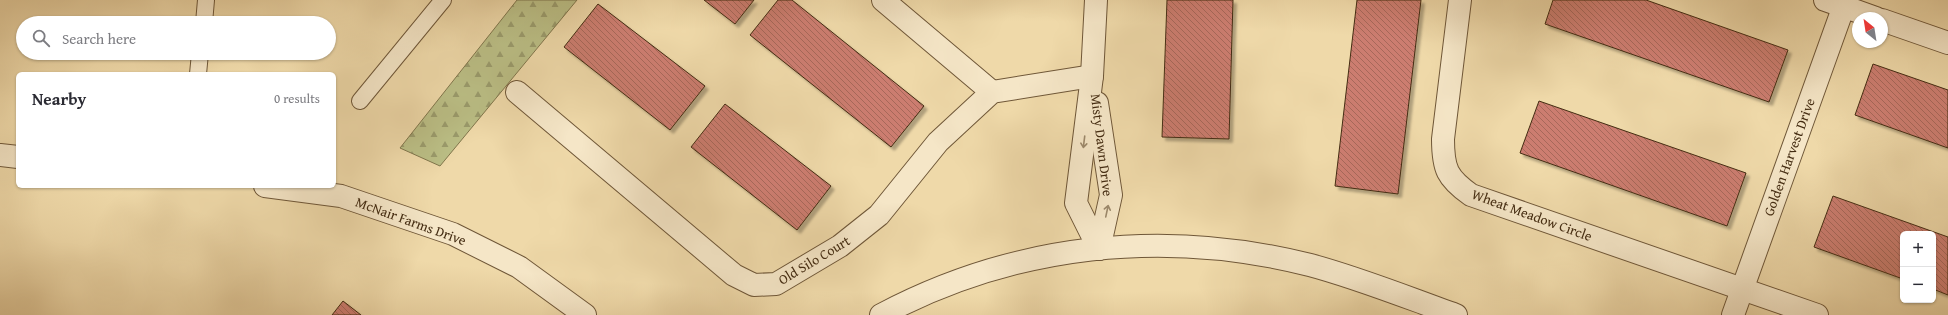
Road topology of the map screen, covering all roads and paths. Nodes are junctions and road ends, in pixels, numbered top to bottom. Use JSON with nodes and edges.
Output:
{"nodes":[{"id":1,"x":206,"y":0,"type":"edge"},
{"id":2,"x":443,"y":0,"type":"edge"},
{"id":3,"x":883,"y":0,"type":"edge"},
{"id":4,"x":1096,"y":0,"type":"edge"},
{"id":5,"x":1460,"y":0,"type":"edge"},
{"id":6,"x":1838,"y":2,"type":"edge"},
{"id":7,"x":1862,"y":12,"type":"edge"},
{"id":8,"x":205,"y":16,"type":"edge"},
{"id":9,"x":1888,"y":22,"type":"edge"},
{"id":10,"x":1948,"y":42,"type":"edge"},
{"id":11,"x":199,"y":60,"type":"edge"},
{"id":12,"x":198,"y":72,"type":"edge"},
{"id":13,"x":1092,"y":76,"type":"junction"},
{"id":14,"x":517,"y":92,"type":"dead end"},
{"id":15,"x":992,"y":92,"type":"junction"},
{"id":16,"x":360,"y":101,"type":"dead end"},
{"id":17,"x":0,"y":155,"type":"edge"},
{"id":18,"x":16,"y":157,"type":"edge"},
{"id":19,"x":280,"y":188,"type":"edge"},
{"id":20,"x":1099,"y":249,"type":"junction"},
{"id":21,"x":1742,"y":290,"type":"junction"},
{"id":22,"x":585,"y":315,"type":"edge"},
{"id":23,"x":881,"y":315,"type":"edge"},
{"id":24,"x":1456,"y":315,"type":"edge"},
{"id":25,"x":1733,"y":315,"type":"edge"},
{"id":26,"x":1817,"y":315,"type":"edge"}],
"edges":[{"from":1,"to":8,"type":"lane"},
{"from":2,"to":16,"type":"lane"},
{"from":3,"to":15,"type":"street"},
{"from":4,"to":13,"type":"street","name":"Misty Dawn Drive"},
{"from":5,"to":21,"type":"street","name":"Wheat Meadow Circle"},
{"from":6,"to":7,"type":"street"},
{"from":6,"to":21,"type":"street","name":"Golden Harvest Drive"},
{"from":9,"to":10,"type":"street"},
{"from":11,"to":12,"type":"lane"},
{"from":13,"to":15,"type":"street"},
{"from":20,"to":13,"type":"street","name":"Misty Dawn Drive","one_way":true},
{"from":13,"to":20,"type":"street","name":"Misty Dawn Drive","one_way":true},
{"from":14,"to":15,"type":"street","name":"Old Silo Court"},
{"from":17,"to":18,"type":"street"},
{"from":19,"to":22,"type":"street","name":"McNair Farms Drive"},
{"from":20,"to":23,"type":"street"},
{"from":20,"to":24,"type":"street"},
{"from":21,"to":25,"type":"street","name":"Golden Harvest Drive"},
{"from":21,"to":26,"type":"street","name":"Wheat Meadow Circle"}]}
